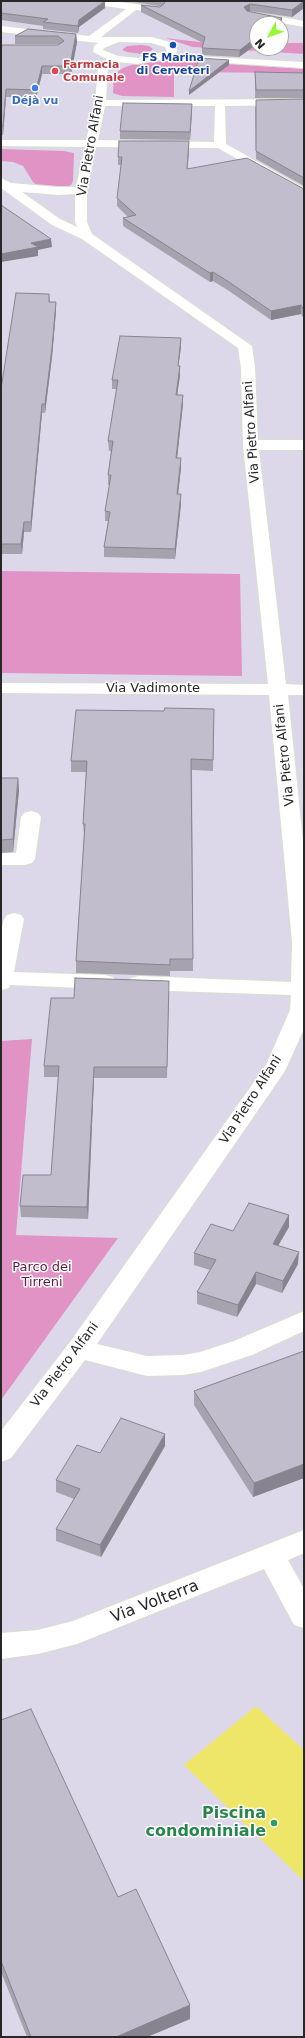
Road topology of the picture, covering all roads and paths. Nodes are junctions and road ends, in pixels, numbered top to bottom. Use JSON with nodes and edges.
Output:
{"nodes":[{"id":1,"x":88,"y":1,"type":"edge"},
{"id":2,"x":134,"y":7,"type":"junction"},
{"id":3,"x":250,"y":15,"type":"edge"},
{"id":4,"x":146,"y":18,"type":"edge"},
{"id":5,"x":304,"y":24,"type":"edge"},
{"id":6,"x":1,"y":29,"type":"edge"},
{"id":7,"x":1,"y":38,"type":"edge"},
{"id":8,"x":90,"y":40,"type":"junction"},
{"id":9,"x":110,"y":41,"type":"junction"},
{"id":10,"x":172,"y":48,"type":"junction"},
{"id":11,"x":98,"y":52,"type":"junction"},
{"id":12,"x":249,"y":54,"type":"edge"},
{"id":13,"x":276,"y":56,"type":"joint"},
{"id":14,"x":304,"y":57,"type":"edge"},
{"id":15,"x":159,"y":58,"type":"junction"},
{"id":16,"x":116,"y":59,"type":"junction"},
{"id":17,"x":234,"y":61,"type":"junction"},
{"id":18,"x":304,"y":65,"type":"edge"},
{"id":19,"x":304,"y":102,"type":"edge"},
{"id":20,"x":100,"y":103,"type":"junction"},
{"id":21,"x":220,"y":103,"type":"junction"},
{"id":22,"x":1,"y":143,"type":"edge"},
{"id":23,"x":90,"y":144,"type":"junction"},
{"id":24,"x":220,"y":145,"type":"junction"},
{"id":25,"x":5,"y":184,"type":"edge"},
{"id":26,"x":81,"y":190,"type":"junction"},
{"id":27,"x":304,"y":193,"type":"edge"},
{"id":28,"x":86,"y":236,"type":"junction"},
{"id":29,"x":251,"y":445,"type":"junction"},
{"id":30,"x":304,"y":445,"type":"edge"},
{"id":31,"x":1,"y":688,"type":"edge"},
{"id":32,"x":278,"y":690,"type":"junction"},
{"id":33,"x":304,"y":690,"type":"edge"},
{"id":34,"x":31,"y":817,"type":"dead end"},
{"id":35,"x":1,"y":859,"type":"edge"},
{"id":36,"x":14,"y":920,"type":"dead end"},
{"id":37,"x":1,"y":980,"type":"edge"},
{"id":38,"x":302,"y":989,"type":"junction"},
{"id":39,"x":304,"y":1320,"type":"edge"},
{"id":40,"x":79,"y":1349,"type":"junction"},
{"id":41,"x":1,"y":1451,"type":"edge"},
{"id":42,"x":304,"y":1541,"type":"edge"},
{"id":43,"x":271,"y":1555,"type":"junction"},
{"id":44,"x":304,"y":1616,"type":"edge"},
{"id":45,"x":1,"y":1646,"type":"edge"}],
"edges":[{"from":1,"to":2,"type":"street"},
{"from":2,"to":4,"type":"street"},
{"from":2,"to":8,"type":"street"},
{"from":3,"to":5,"type":"street"},
{"from":6,"to":8,"type":"street"},
{"from":7,"to":11,"type":"street"},
{"from":8,"to":9,"type":"street"},
{"from":9,"to":10,"type":"street"},
{"from":9,"to":11,"type":"street"},
{"from":10,"to":12,"type":"street"},
{"from":10,"to":15,"type":"street"},
{"from":11,"to":16,"type":"street"},
{"from":13,"to":14,"type":"street"},
{"from":13,"to":17,"type":"street"},
{"from":15,"to":16,"type":"street"},
{"from":15,"to":17,"type":"street"},
{"from":16,"to":20,"type":"street","name":"Via Pietro Alfani"},
{"from":17,"to":18,"type":"street"},
{"from":19,"to":21,"type":"street"},
{"from":20,"to":21,"type":"street"},
{"from":20,"to":23,"type":"street","name":"Via Pietro Alfani"},
{"from":21,"to":24,"type":"street"},
{"from":22,"to":23,"type":"street"},
{"from":23,"to":24,"type":"street"},
{"from":23,"to":26,"type":"street","name":"Via Pietro Alfani"},
{"from":24,"to":27,"type":"street"},
{"from":25,"to":26,"type":"street"},
{"from":25,"to":28,"type":"street"},
{"from":26,"to":28,"type":"street","name":"Via Pietro Alfani"},
{"from":28,"to":29,"type":"street","name":"Via Pietro Alfani"},
{"from":29,"to":30,"type":"street"},
{"from":29,"to":32,"type":"street","name":"Via Pietro Alfani"},
{"from":31,"to":32,"type":"street","name":"Via Vadimonte"},
{"from":32,"to":33,"type":"street","name":"Via Vadimonte"},
{"from":32,"to":38,"type":"street","name":"Via Pietro Alfani"},
{"from":34,"to":35,"type":"street"},
{"from":36,"to":37,"type":"street"},
{"from":37,"to":38,"type":"street"},
{"from":38,"to":40,"type":"street","name":"Via Pietro Alfani"},
{"from":39,"to":40,"type":"street"},
{"from":40,"to":41,"type":"street","name":"Via Pietro Alfani"},
{"from":42,"to":43,"type":"street","name":"Via Volterra"},
{"from":43,"to":44,"type":"street"},
{"from":43,"to":45,"type":"street","name":"Via Volterra"}]}
